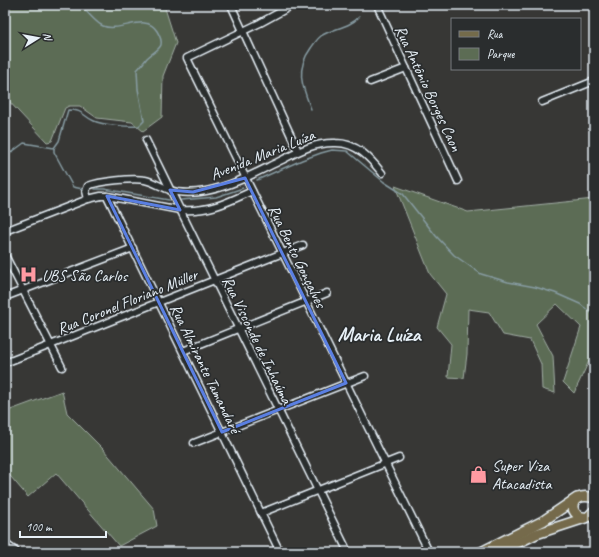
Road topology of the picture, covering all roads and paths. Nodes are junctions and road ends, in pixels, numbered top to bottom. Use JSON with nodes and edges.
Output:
{"nodes":[{"id":1,"x":230,"y":5,"type":"edge"},
{"id":2,"x":293,"y":5,"type":"edge"},
{"id":3,"x":377,"y":5,"type":"edge"},
{"id":4,"x":243,"y":31,"type":"junction"},
{"id":5,"x":406,"y":68,"type":"junction"},
{"id":6,"x":594,"y":81,"type":"edge"},
{"id":7,"x":370,"y":82,"type":"dead end"},
{"id":8,"x":542,"y":102,"type":"dead end"},
{"id":9,"x":146,"y":140,"type":"dead end"},
{"id":10,"x":298,"y":151,"type":"junction"},
{"id":11,"x":382,"y":173,"type":"dead end"},
{"id":12,"x":245,"y":178,"type":"junction"},
{"id":13,"x":458,"y":181,"type":"dead end"},
{"id":14,"x":170,"y":190,"type":"junction"},
{"id":15,"x":252,"y":191,"type":"junction"},
{"id":16,"x":107,"y":196,"type":"junction"},
{"id":17,"x":88,"y":199,"type":"junction"},
{"id":18,"x":180,"y":210,"type":"junction"},
{"id":19,"x":5,"y":231,"type":"edge"},
{"id":20,"x":303,"y":245,"type":"dead end"},
{"id":21,"x":133,"y":248,"type":"junction"},
{"id":22,"x":282,"y":253,"type":"junction"},
{"id":23,"x":5,"y":255,"type":"edge"},
{"id":24,"x":214,"y":280,"type":"junction"},
{"id":25,"x":23,"y":290,"type":"junction"},
{"id":26,"x":327,"y":293,"type":"dead end"},
{"id":27,"x":5,"y":297,"type":"edge"},
{"id":28,"x":159,"y":302,"type":"junction"},
{"id":29,"x":306,"y":302,"type":"junction"},
{"id":30,"x":238,"y":329,"type":"junction"},
{"id":31,"x":51,"y":345,"type":"junction"},
{"id":32,"x":183,"y":351,"type":"junction"},
{"id":33,"x":5,"y":363,"type":"edge"},
{"id":34,"x":62,"y":367,"type":"dead end"},
{"id":35,"x":365,"y":376,"type":"dead end"},
{"id":36,"x":346,"y":383,"type":"junction"},
{"id":37,"x":278,"y":410,"type":"junction"},
{"id":38,"x":222,"y":432,"type":"junction"},
{"id":39,"x":194,"y":443,"type":"dead end"},
{"id":40,"x":399,"y":458,"type":"dead end"},
{"id":41,"x":385,"y":463,"type":"junction"},
{"id":42,"x":318,"y":490,"type":"junction"},
{"id":43,"x":587,"y":496,"type":"edge"},
{"id":44,"x":594,"y":503,"type":"edge"},
{"id":45,"x":594,"y":511,"type":"edge"},
{"id":46,"x":262,"y":513,"type":"junction"},
{"id":47,"x":585,"y":518,"type":"junction"},
{"id":48,"x":5,"y":544,"type":"edge"},
{"id":49,"x":16,"y":552,"type":"edge"},
{"id":50,"x":280,"y":552,"type":"edge"},
{"id":51,"x":348,"y":552,"type":"edge"},
{"id":52,"x":429,"y":552,"type":"edge"},
{"id":53,"x":482,"y":552,"type":"edge"},
{"id":54,"x":499,"y":552,"type":"edge"}],
"edges":[{"from":1,"to":4,"type":"street"},
{"from":2,"to":4,"type":"street"},
{"from":3,"to":5,"type":"street","name":"Rua Antônio Borges Caon"},
{"from":4,"to":10,"type":"street"},
{"from":4,"to":12,"type":"street","name":"Rua Bento Gonçalves"},
{"from":5,"to":7,"type":"street"},
{"from":5,"to":13,"type":"street","name":"Rua Antônio Borges Caon"},
{"from":6,"to":8,"type":"street"},
{"from":9,"to":14,"type":"street","name":"Rua Visconde de Inhaúma"},
{"from":10,"to":11,"type":"street","name":"Avenida Maria Luíza"},
{"from":10,"to":12,"type":"street","name":"Avenida Maria Luíza"},
{"from":12,"to":14,"type":"street","name":"Avenida Maria Luíza"},
{"from":12,"to":15,"type":"street","name":"Rua Bento Gonçalves"},
{"from":14,"to":17,"type":"street","name":"Avenida Maria Luíza"},
{"from":14,"to":18,"type":"street","name":"Rua Visconde de Inhaúma"},
{"from":15,"to":18,"type":"street","name":"Avenida Maria Luíza"},
{"from":15,"to":22,"type":"street","name":"Rua Bento Gonçalves"},
{"from":16,"to":17,"type":"street","name":"Avenida Maria Luíza"},
{"from":16,"to":18,"type":"street","name":"Avenida Maria Luíza"},
{"from":16,"to":21,"type":"street","name":"Rua Almirante Tamandaré"},
{"from":17,"to":19,"type":"street"},
{"from":18,"to":24,"type":"street","name":"Rua Visconde de Inhaúma"},
{"from":20,"to":22,"type":"street","name":"Rua Coronel Floriano Müller"},
{"from":21,"to":25,"type":"street"},
{"from":21,"to":28,"type":"street","name":"Rua Almirante Tamandaré"},
{"from":22,"to":24,"type":"street","name":"Rua Coronel Floriano Müller"},
{"from":22,"to":29,"type":"street","name":"Rua Bento Gonçalves"},
{"from":23,"to":25,"type":"street"},
{"from":24,"to":28,"type":"street","name":"Rua Coronel Floriano Müller"},
{"from":24,"to":30,"type":"street","name":"Rua Visconde de Inhaúma"},
{"from":25,"to":27,"type":"street"},
{"from":25,"to":31,"type":"street"},
{"from":26,"to":29,"type":"street"},
{"from":28,"to":31,"type":"street","name":"Rua Coronel Floriano Müller"},
{"from":28,"to":32,"type":"street","name":"Rua Almirante Tamandaré"},
{"from":29,"to":30,"type":"street"},
{"from":29,"to":36,"type":"street","name":"Rua Bento Gonçalves"},
{"from":30,"to":32,"type":"street"},
{"from":30,"to":37,"type":"street","name":"Rua Visconde de Inhaúma"},
{"from":31,"to":33,"type":"street","name":"Rua Coronel Floriano Müller"},
{"from":31,"to":34,"type":"street"},
{"from":32,"to":38,"type":"street","name":"Rua Almirante Tamandaré"},
{"from":35,"to":36,"type":"street"},
{"from":36,"to":37,"type":"street"},
{"from":36,"to":41,"type":"street","name":"Rua Bento Gonçalves"},
{"from":37,"to":38,"type":"street"},
{"from":37,"to":42,"type":"street","name":"Rua Visconde de Inhaúma"},
{"from":38,"to":39,"type":"street"},
{"from":38,"to":46,"type":"street","name":"Rua Almirante Tamandaré"},
{"from":40,"to":41,"type":"street"},
{"from":41,"to":42,"type":"street"},
{"from":41,"to":52,"type":"street","name":"Rua Bento Gonçalves"},
{"from":42,"to":46,"type":"street"},
{"from":42,"to":51,"type":"street","name":"Rua Visconde de Inhaúma"},
{"from":43,"to":44,"type":"main road"},
{"from":43,"to":47,"type":"main road"},
{"from":43,"to":53,"type":"main road"},
{"from":45,"to":47,"type":"main road"},
{"from":46,"to":50,"type":"street","name":"Rua Almirante Tamandaré"},
{"from":47,"to":54,"type":"main road"},
{"from":48,"to":49,"type":"street"}]}
